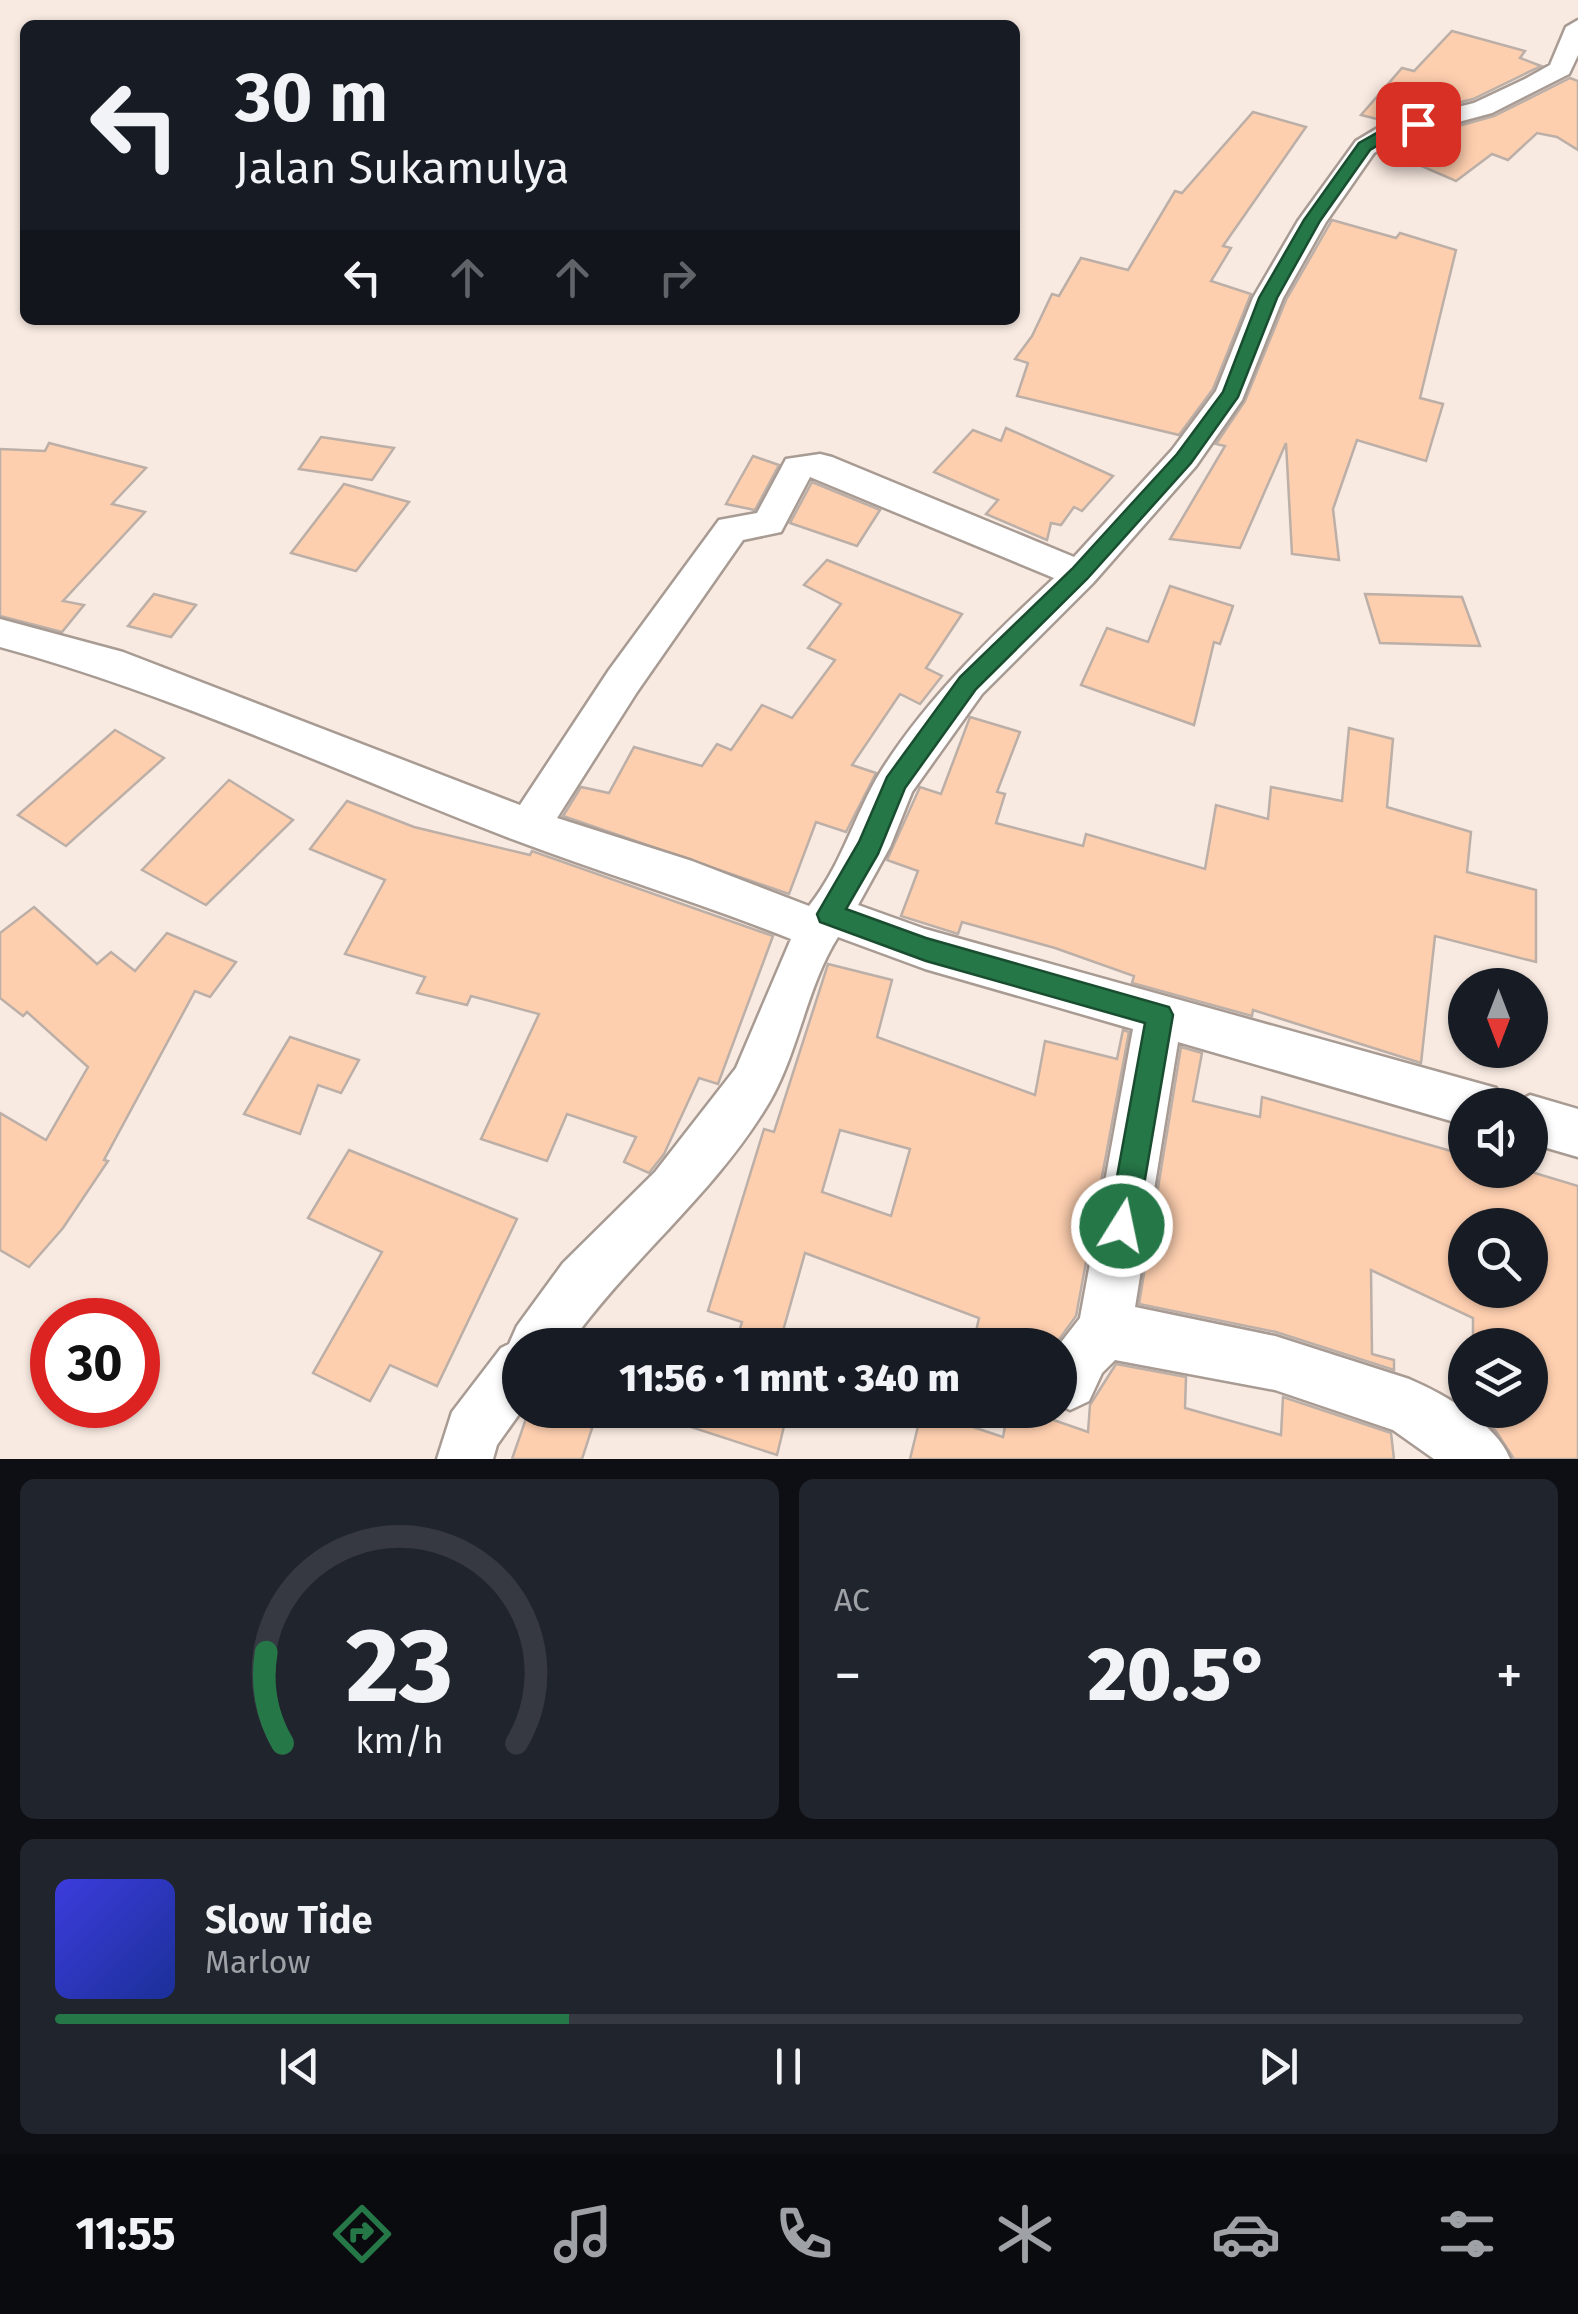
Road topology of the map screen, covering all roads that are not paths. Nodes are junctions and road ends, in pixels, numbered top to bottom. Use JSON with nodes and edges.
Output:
{"nodes":[{"id":1,"x":1578,"y":27,"type":"edge"},
{"id":2,"x":1080,"y":574,"type":"junction"},
{"id":3,"x":0,"y":634,"type":"edge"},
{"id":4,"x":529,"y":826,"type":"junction"},
{"id":5,"x":823,"y":922,"type":"junction"},
{"id":6,"x":1160,"y":1015,"type":"junction"},
{"id":7,"x":1448,"y":1096,"type":"edge"},
{"id":8,"x":1548,"y":1124,"type":"edge"},
{"id":9,"x":1578,"y":1133,"type":"edge"},
{"id":10,"x":548,"y":1328,"type":"edge"},
{"id":11,"x":1104,"y":1332,"type":"junction"},
{"id":12,"x":1077,"y":1366,"type":"edge"},
{"id":13,"x":502,"y":1391,"type":"edge"},
{"id":14,"x":465,"y":1459,"type":"edge"},
{"id":15,"x":1482,"y":1459,"type":"edge"}],
"edges":[{"from":1,"to":2,"type":"street"},
{"from":2,"to":4,"type":"street"},
{"from":2,"to":5,"type":"street"},
{"from":3,"to":4,"type":"street"},
{"from":4,"to":5,"type":"street"},
{"from":5,"to":6,"type":"street"},
{"from":5,"to":10,"type":"street"},
{"from":6,"to":7,"type":"street"},
{"from":6,"to":11,"type":"street"},
{"from":8,"to":9,"type":"street"},
{"from":11,"to":12,"type":"street"},
{"from":11,"to":15,"type":"street"},
{"from":13,"to":14,"type":"street"}]}
